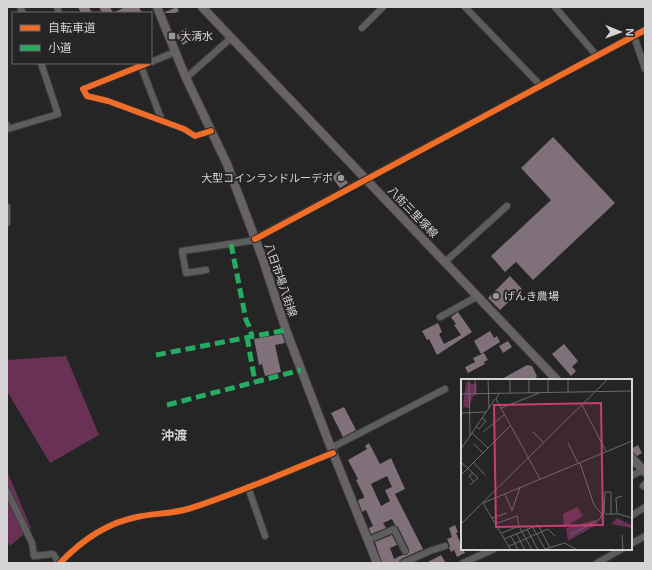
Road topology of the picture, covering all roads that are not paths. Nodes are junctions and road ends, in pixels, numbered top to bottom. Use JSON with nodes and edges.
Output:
{"nodes":[{"id":1,"x":157,"y":7,"type":"edge"},
{"id":2,"x":202,"y":7,"type":"edge"},
{"id":3,"x":383,"y":7,"type":"edge"},
{"id":4,"x":465,"y":7,"type":"edge"},
{"id":5,"x":555,"y":7,"type":"edge"},
{"id":6,"x":362,"y":28,"type":"dead end"},
{"id":7,"x":645,"y":30,"type":"edge"},
{"id":8,"x":634,"y":36,"type":"junction"},
{"id":9,"x":231,"y":38,"type":"junction"},
{"id":10,"x":175,"y":52,"type":"junction"},
{"id":11,"x":597,"y":56,"type":"junction"},
{"id":12,"x":152,"y":62,"type":"edge"},
{"id":13,"x":41,"y":64,"type":"edge"},
{"id":14,"x":144,"y":64,"type":"edge"},
{"id":15,"x":645,"y":69,"type":"edge"},
{"id":16,"x":186,"y":78,"type":"junction"},
{"id":17,"x":540,"y":86,"type":"junction"},
{"id":18,"x":162,"y":121,"type":"junction"},
{"id":19,"x":7,"y":125,"type":"edge"},
{"id":20,"x":211,"y":131,"type":"junction"},
{"id":21,"x":366,"y":179,"type":"junction"},
{"id":22,"x":507,"y":206,"type":"dead end"},
{"id":23,"x":7,"y":207,"type":"edge"},
{"id":24,"x":7,"y":223,"type":"edge"},
{"id":25,"x":255,"y":239,"type":"junction"},
{"id":26,"x":445,"y":262,"type":"junction"},
{"id":27,"x":206,"y":270,"type":"dead end"},
{"id":28,"x":478,"y":296,"type":"junction"},
{"id":29,"x":440,"y":317,"type":"dead end"},
{"id":30,"x":557,"y":379,"type":"edge"},
{"id":31,"x":445,"y":389,"type":"dead end"},
{"id":32,"x":332,"y":450,"type":"junction"},
{"id":33,"x":632,"y":458,"type":"edge"},
{"id":34,"x":644,"y":471,"type":"edge"},
{"id":35,"x":632,"y":476,"type":"edge"},
{"id":36,"x":248,"y":487,"type":"junction"},
{"id":37,"x":7,"y":491,"type":"edge"},
{"id":38,"x":645,"y":507,"type":"edge"},
{"id":39,"x":632,"y":515,"type":"edge"},
{"id":40,"x":265,"y":536,"type":"dead end"},
{"id":41,"x":645,"y":536,"type":"edge"},
{"id":42,"x":368,"y":540,"type":"junction"},
{"id":43,"x":632,"y":543,"type":"edge"},
{"id":44,"x":445,"y":546,"type":"dead end"},
{"id":45,"x":492,"y":550,"type":"edge"},
{"id":46,"x":620,"y":550,"type":"edge"},
{"id":47,"x":404,"y":551,"type":"dead end"},
{"id":48,"x":59,"y":563,"type":"edge"},
{"id":49,"x":377,"y":563,"type":"edge"},
{"id":50,"x":403,"y":563,"type":"edge"},
{"id":51,"x":463,"y":563,"type":"edge"},
{"id":52,"x":597,"y":563,"type":"edge"}],
"edges":[{"from":1,"to":10,"type":"main road","name":"八日市場八街線"},
{"from":2,"to":9,"type":"main road","name":"八街三里塚線"},
{"from":3,"to":6,"type":"street"},
{"from":4,"to":17,"type":"street"},
{"from":5,"to":11,"type":"street"},
{"from":7,"to":8,"type":"street"},
{"from":8,"to":11,"type":"street"},
{"from":8,"to":15,"type":"street"},
{"from":9,"to":16,"type":"street"},
{"from":9,"to":21,"type":"main road","name":"八街三里塚線"},
{"from":10,"to":12,"type":"street"},
{"from":10,"to":16,"type":"main road","name":"八日市場八街線"},
{"from":11,"to":17,"type":"street"},
{"from":13,"to":19,"type":"street"},
{"from":14,"to":18,"type":"street"},
{"from":14,"to":18,"type":"street"},
{"from":16,"to":20,"type":"main road","name":"八日市場八街線"},
{"from":17,"to":21,"type":"street"},
{"from":18,"to":20,"type":"street"},
{"from":20,"to":25,"type":"main road","name":"八日市場八街線"},
{"from":21,"to":25,"type":"street"},
{"from":21,"to":26,"type":"main road","name":"八街三里塚線"},
{"from":22,"to":26,"type":"street"},
{"from":23,"to":24,"type":"street"},
{"from":25,"to":27,"type":"street"},
{"from":25,"to":32,"type":"main road","name":"八日市場八街線"},
{"from":26,"to":28,"type":"main road","name":"八街三里塚線"},
{"from":28,"to":29,"type":"street"},
{"from":28,"to":30,"type":"main road","name":"八街三里塚線"},
{"from":31,"to":32,"type":"street"},
{"from":32,"to":36,"type":"street"},
{"from":32,"to":42,"type":"main road","name":"八日市場八街線"},
{"from":33,"to":34,"type":"main road"},
{"from":34,"to":35,"type":"street"},
{"from":36,"to":40,"type":"street"},
{"from":36,"to":48,"type":"street"},
{"from":37,"to":48,"type":"street"},
{"from":38,"to":39,"type":"street"},
{"from":41,"to":43,"type":"street"},
{"from":42,"to":47,"type":"street"},
{"from":42,"to":49,"type":"main road","name":"八日市場八街線"},
{"from":44,"to":50,"type":"street"},
{"from":45,"to":51,"type":"street"},
{"from":46,"to":52,"type":"street"}]}
